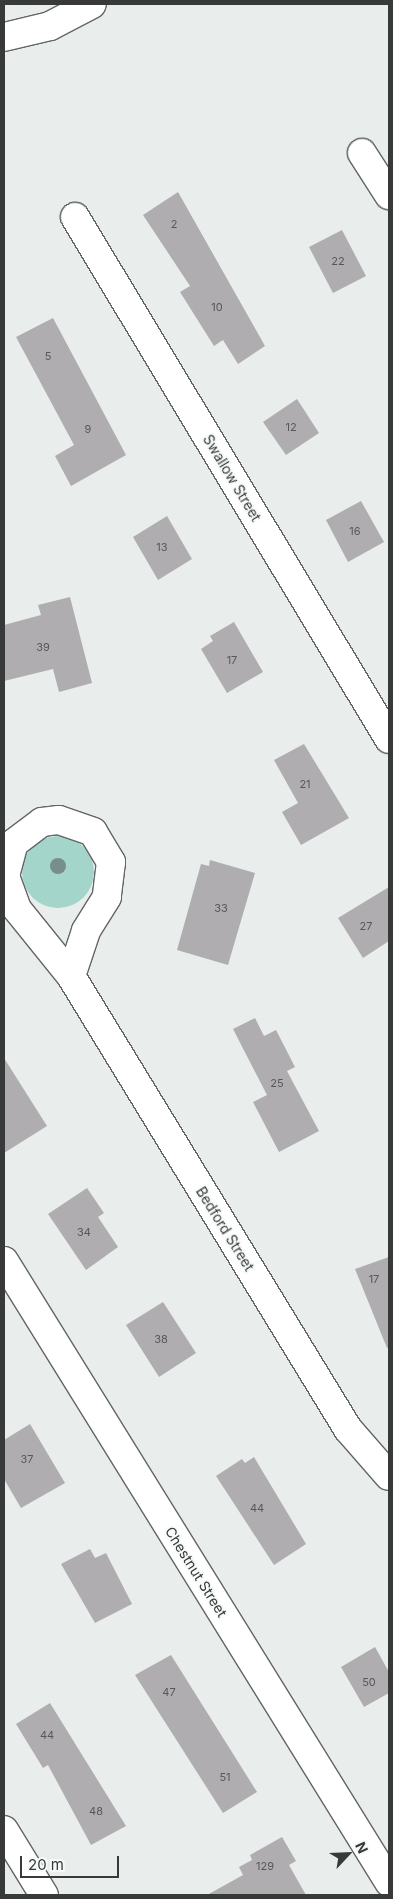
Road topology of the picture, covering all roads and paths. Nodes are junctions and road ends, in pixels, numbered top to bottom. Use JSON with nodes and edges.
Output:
{"nodes":[{"id":1,"x":92,"y":4,"type":"edge"},
{"id":2,"x":4,"y":37,"type":"edge"},
{"id":3,"x":362,"y":153,"type":"dead end"},
{"id":4,"x":389,"y":195,"type":"edge"},
{"id":5,"x":75,"y":217,"type":"dead end"},
{"id":6,"x":389,"y":739,"type":"edge"},
{"id":7,"x":71,"y":976,"type":"junction"},
{"id":8,"x":4,"y":1261,"type":"edge"},
{"id":9,"x":389,"y":1476,"type":"edge"},
{"id":10,"x":4,"y":1830,"type":"edge"},
{"id":11,"x":389,"y":1882,"type":"edge"},
{"id":12,"x":44,"y":1895,"type":"edge"}],
"edges":[{"from":1,"to":2,"type":"street"},
{"from":3,"to":4,"type":"street"},
{"from":5,"to":6,"type":"street","name":"Swallow Street"},
{"from":7,"to":7,"type":"street","name":"Bedford Street"},
{"from":7,"to":9,"type":"street","name":"Bedford Street"},
{"from":8,"to":11,"type":"street","name":"Chestnut Street"},
{"from":10,"to":12,"type":"street"}]}
